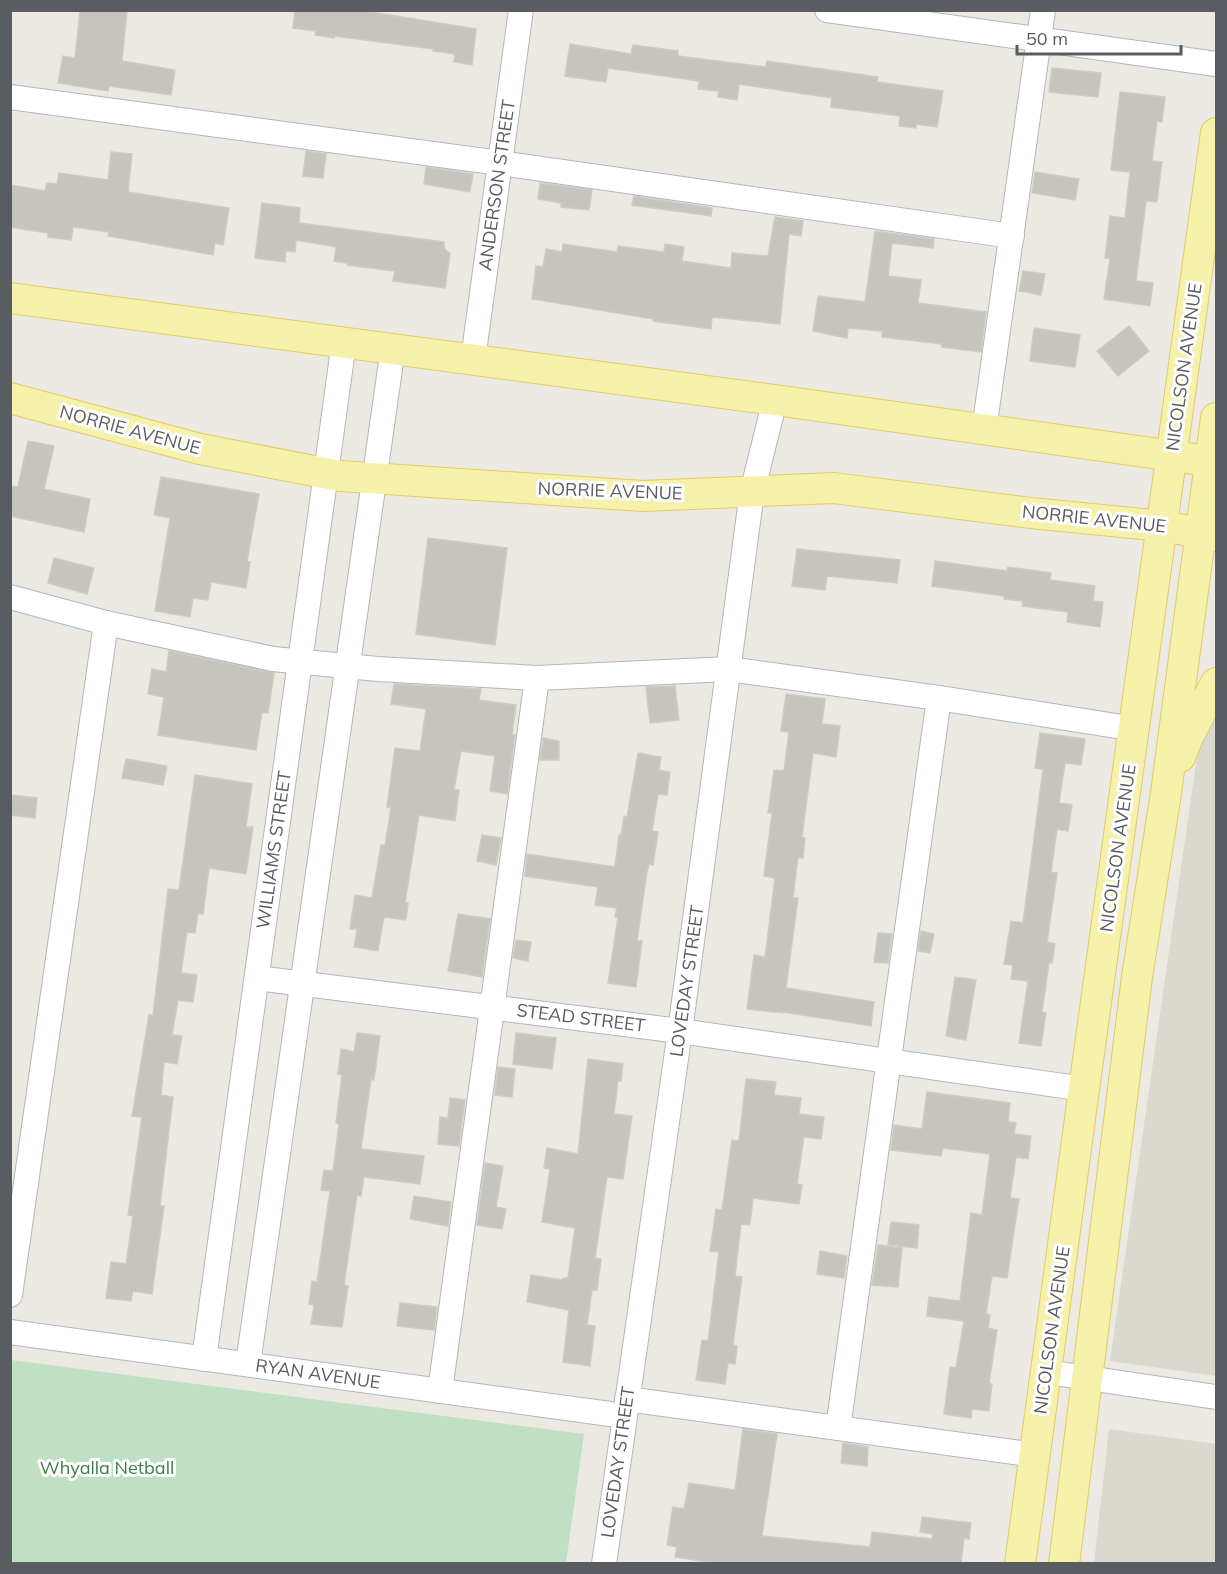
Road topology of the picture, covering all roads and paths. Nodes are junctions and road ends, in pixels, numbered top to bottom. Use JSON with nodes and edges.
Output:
{"nodes":[{"id":1,"x":521,"y":10,"type":"edge"},
{"id":2,"x":827,"y":10,"type":"edge"},
{"id":3,"x":1043,"y":10,"type":"edge"},
{"id":4,"x":1039,"y":40,"type":"junction"},
{"id":5,"x":1216,"y":64,"type":"edge"},
{"id":6,"x":10,"y":97,"type":"edge"},
{"id":7,"x":1216,"y":133,"type":"edge"},
{"id":8,"x":500,"y":163,"type":"junction"},
{"id":9,"x":1012,"y":236,"type":"junction"},
{"id":10,"x":10,"y":298,"type":"edge"},
{"id":11,"x":344,"y":342,"type":"junction"},
{"id":12,"x":393,"y":348,"type":"junction"},
{"id":13,"x":473,"y":359,"type":"junction"},
{"id":14,"x":10,"y":398,"type":"edge"},
{"id":15,"x":775,"y":400,"type":"junction"},
{"id":16,"x":1216,"y":418,"type":"edge"},
{"id":17,"x":984,"y":430,"type":"junction"},
{"id":18,"x":1172,"y":457,"type":"junction"},
{"id":19,"x":1214,"y":462,"type":"edge"},
{"id":20,"x":326,"y":473,"type":"junction"},
{"id":21,"x":373,"y":478,"type":"junction"},
{"id":22,"x":752,"y":492,"type":"junction"},
{"id":23,"x":1163,"y":526,"type":"junction"},
{"id":24,"x":1208,"y":535,"type":"edge"},
{"id":25,"x":10,"y":597,"type":"edge"},
{"id":26,"x":106,"y":623,"type":"junction"},
{"id":27,"x":300,"y":662,"type":"junction"},
{"id":28,"x":346,"y":666,"type":"junction"},
{"id":29,"x":728,"y":669,"type":"junction"},
{"id":30,"x":537,"y":678,"type":"junction"},
{"id":31,"x":1216,"y":683,"type":"edge"},
{"id":32,"x":939,"y":698,"type":"junction"},
{"id":33,"x":1135,"y":729,"type":"junction"},
{"id":34,"x":1166,"y":793,"type":"junction"},
{"id":35,"x":257,"y":978,"type":"junction"},
{"id":36,"x":301,"y":983,"type":"junction"},
{"id":37,"x":493,"y":1007,"type":"junction"},
{"id":38,"x":680,"y":1031,"type":"junction"},
{"id":39,"x":890,"y":1060,"type":"junction"},
{"id":40,"x":1083,"y":1089,"type":"junction"},
{"id":41,"x":10,"y":1295,"type":"edge"},
{"id":42,"x":10,"y":1332,"type":"edge"},
{"id":43,"x":204,"y":1359,"type":"junction"},
{"id":44,"x":248,"y":1365,"type":"junction"},
{"id":45,"x":1047,"y":1372,"type":"junction"},
{"id":46,"x":1086,"y":1379,"type":"junction"},
{"id":47,"x":440,"y":1391,"type":"junction"},
{"id":48,"x":1216,"y":1397,"type":"edge"},
{"id":49,"x":626,"y":1408,"type":"junction"},
{"id":50,"x":838,"y":1428,"type":"junction"},
{"id":51,"x":1035,"y":1455,"type":"junction"},
{"id":52,"x":604,"y":1563,"type":"edge"},
{"id":53,"x":1020,"y":1563,"type":"edge"},
{"id":54,"x":1064,"y":1563,"type":"edge"}],
"edges":[{"from":1,"to":8,"type":"street","name":"ANDERSON STREET"},
{"from":2,"to":4,"type":"street"},
{"from":3,"to":4,"type":"street"},
{"from":4,"to":5,"type":"street"},
{"from":4,"to":9,"type":"street"},
{"from":6,"to":8,"type":"street"},
{"from":7,"to":18,"type":"main road","name":"NICOLSON AVENUE"},
{"from":8,"to":9,"type":"street"},
{"from":8,"to":13,"type":"street","name":"ANDERSON STREET"},
{"from":9,"to":17,"type":"street"},
{"from":10,"to":11,"type":"main road"},
{"from":11,"to":12,"type":"main road"},
{"from":11,"to":20,"type":"street","name":"WILLIAMS STREET"},
{"from":12,"to":13,"type":"main road"},
{"from":12,"to":21,"type":"street"},
{"from":13,"to":15,"type":"main road"},
{"from":14,"to":20,"type":"main road","name":"NORRIE AVENUE"},
{"from":15,"to":17,"type":"main road"},
{"from":15,"to":22,"type":"street","name":"LOVEDAY STREET"},
{"from":16,"to":19,"type":"main road","name":"NICOLSON AVENUE"},
{"from":17,"to":18,"type":"main road"},
{"from":18,"to":19,"type":"main road"},
{"from":18,"to":23,"type":"main road","name":"NICOLSON AVENUE"},
{"from":19,"to":24,"type":"main road","name":"NICOLSON AVENUE"},
{"from":20,"to":21,"type":"main road","name":"NORRIE AVENUE"},
{"from":20,"to":27,"type":"street","name":"WILLIAMS STREET"},
{"from":21,"to":22,"type":"main road","name":"NORRIE AVENUE"},
{"from":21,"to":28,"type":"street"},
{"from":22,"to":23,"type":"main road","name":"NORRIE AVENUE"},
{"from":22,"to":29,"type":"street","name":"LOVEDAY STREET"},
{"from":23,"to":24,"type":"main road","name":"NORRIE AVENUE"},
{"from":23,"to":33,"type":"main road","name":"NICOLSON AVENUE"},
{"from":24,"to":34,"type":"main road","name":"NICOLSON AVENUE"},
{"from":25,"to":26,"type":"street"},
{"from":26,"to":27,"type":"street"},
{"from":26,"to":41,"type":"street"},
{"from":27,"to":28,"type":"street"},
{"from":27,"to":35,"type":"street","name":"WILLIAMS STREET"},
{"from":28,"to":30,"type":"street"},
{"from":28,"to":36,"type":"street"},
{"from":29,"to":30,"type":"street"},
{"from":29,"to":32,"type":"street"},
{"from":29,"to":38,"type":"street","name":"LOVEDAY STREET"},
{"from":30,"to":37,"type":"street"},
{"from":31,"to":34,"type":"main road"},
{"from":32,"to":33,"type":"street"},
{"from":32,"to":39,"type":"street"},
{"from":33,"to":40,"type":"main road","name":"NICOLSON AVENUE"},
{"from":34,"to":46,"type":"main road","name":"NICOLSON AVENUE"},
{"from":35,"to":36,"type":"street","name":"STEAD STREET"},
{"from":35,"to":43,"type":"street","name":"WILLIAMS STREET"},
{"from":36,"to":37,"type":"street","name":"STEAD STREET"},
{"from":36,"to":44,"type":"street"},
{"from":37,"to":38,"type":"street","name":"STEAD STREET"},
{"from":37,"to":47,"type":"street"},
{"from":38,"to":39,"type":"street","name":"STEAD STREET"},
{"from":38,"to":49,"type":"street","name":"LOVEDAY STREET"},
{"from":39,"to":40,"type":"street","name":"STEAD STREET"},
{"from":39,"to":50,"type":"street"},
{"from":40,"to":45,"type":"main road","name":"NICOLSON AVENUE"},
{"from":42,"to":43,"type":"street","name":"RYAN AVENUE"},
{"from":43,"to":44,"type":"street","name":"RYAN AVENUE"},
{"from":44,"to":47,"type":"street","name":"RYAN AVENUE"},
{"from":45,"to":46,"type":"street"},
{"from":45,"to":51,"type":"main road","name":"NICOLSON AVENUE"},
{"from":46,"to":48,"type":"street"},
{"from":46,"to":54,"type":"main road","name":"NICOLSON AVENUE"},
{"from":47,"to":49,"type":"street","name":"RYAN AVENUE"},
{"from":49,"to":50,"type":"street","name":"RYAN AVENUE"},
{"from":49,"to":52,"type":"street","name":"LOVEDAY STREET"},
{"from":50,"to":51,"type":"street","name":"RYAN AVENUE"},
{"from":51,"to":53,"type":"main road","name":"NICOLSON AVENUE"}]}
